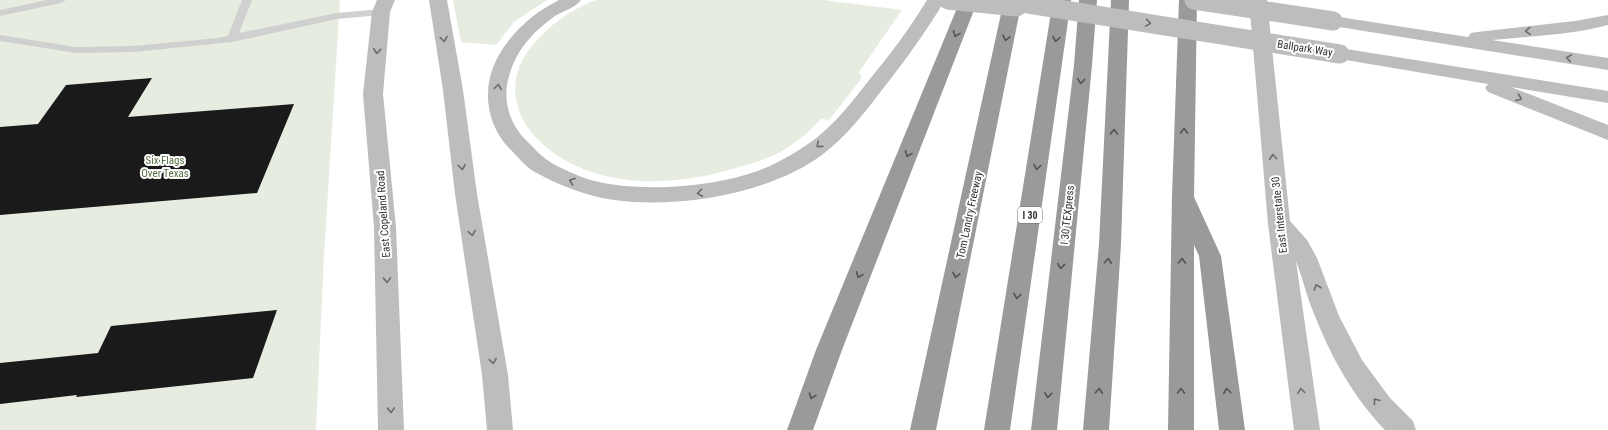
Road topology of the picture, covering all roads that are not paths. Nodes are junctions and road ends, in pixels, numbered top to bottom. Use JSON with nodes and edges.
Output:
{"nodes":[{"id":1,"x":61,"y":0,"type":"edge"},
{"id":2,"x":247,"y":0,"type":"edge"},
{"id":3,"x":438,"y":0,"type":"edge"},
{"id":4,"x":572,"y":0,"type":"edge"},
{"id":5,"x":936,"y":0,"type":"edge"},
{"id":6,"x":948,"y":0,"type":"edge"},
{"id":7,"x":974,"y":0,"type":"edge"},
{"id":8,"x":1002,"y":0,"type":"edge"},
{"id":9,"x":1014,"y":0,"type":"edge"},
{"id":10,"x":1062,"y":0,"type":"edge"},
{"id":11,"x":1120,"y":0,"type":"edge"},
{"id":12,"x":1188,"y":0,"type":"edge"},
{"id":13,"x":1194,"y":0,"type":"edge"},
{"id":14,"x":1258,"y":0,"type":"edge"},
{"id":15,"x":384,"y":6,"type":"edge"},
{"id":16,"x":1092,"y":8,"type":"edge"},
{"id":17,"x":0,"y":13,"type":"edge"},
{"id":18,"x":1608,"y":20,"type":"edge"},
{"id":19,"x":0,"y":38,"type":"edge"},
{"id":20,"x":232,"y":39,"type":"junction"},
{"id":21,"x":1456,"y":40,"type":"junction"},
{"id":22,"x":1608,"y":64,"type":"edge"},
{"id":23,"x":1456,"y":73,"type":"junction"},
{"id":24,"x":1608,"y":97,"type":"edge"},
{"id":25,"x":1608,"y":133,"type":"edge"},
{"id":26,"x":1183,"y":196,"type":"junction"},
{"id":27,"x":1279,"y":224,"type":"junction"},
{"id":28,"x":938,"y":362,"type":"junction"},
{"id":29,"x":391,"y":430,"type":"edge"},
{"id":30,"x":500,"y":430,"type":"edge"},
{"id":31,"x":800,"y":430,"type":"edge"},
{"id":32,"x":918,"y":430,"type":"edge"},
{"id":33,"x":923,"y":430,"type":"edge"},
{"id":34,"x":997,"y":430,"type":"edge"},
{"id":35,"x":1044,"y":430,"type":"edge"},
{"id":36,"x":1096,"y":430,"type":"edge"},
{"id":37,"x":1181,"y":430,"type":"edge"},
{"id":38,"x":1232,"y":430,"type":"edge"},
{"id":39,"x":1307,"y":430,"type":"edge"},
{"id":40,"x":1403,"y":430,"type":"edge"}],
"edges":[{"from":1,"to":17,"type":"lane"},
{"from":2,"to":20,"type":"lane"},
{"from":3,"to":30,"type":"main road","one_way":true},
{"from":5,"to":4,"type":"main road","one_way":true},
{"from":6,"to":16,"type":"main road","bridge":true},
{"from":7,"to":31,"type":"highway","one_way":true},
{"from":8,"to":16,"type":"main road","name":"Ballpark Way","bridge":true},
{"from":9,"to":28,"type":"highway","name":"Tom Landry Freeway","one_way":true},
{"from":10,"to":34,"type":"highway","number":"I 30","one_way":true},
{"from":36,"to":11,"type":"highway","one_way":true},
{"from":26,"to":12,"type":"highway","one_way":true},
{"from":13,"to":21,"type":"main road","bridge":true},
{"from":27,"to":14,"type":"main road","name":"East Interstate 30","one_way":true},
{"from":15,"to":20,"type":"lane"},
{"from":15,"to":29,"type":"main road","name":"East Copeland Road","one_way":true},
{"from":16,"to":23,"type":"main road","name":"Ballpark Way","one_way":true,"bridge":true},
{"from":16,"to":35,"type":"highway","name":"I 30 TEXpress","one_way":true},
{"from":18,"to":21,"type":"main road","one_way":true},
{"from":19,"to":20,"type":"lane"},
{"from":22,"to":21,"type":"main road","one_way":true},
{"from":23,"to":24,"type":"main road","name":"Ballpark Way"},
{"from":23,"to":25,"type":"main road","one_way":true},
{"from":37,"to":26,"type":"highway","one_way":true},
{"from":38,"to":26,"type":"highway","one_way":true},
{"from":39,"to":27,"type":"main road","name":"East Interstate 30","one_way":true},
{"from":40,"to":27,"type":"main road","one_way":true},
{"from":28,"to":32,"type":"highway"},
{"from":28,"to":33,"type":"highway","name":"Tom Landry Freeway"}]}
